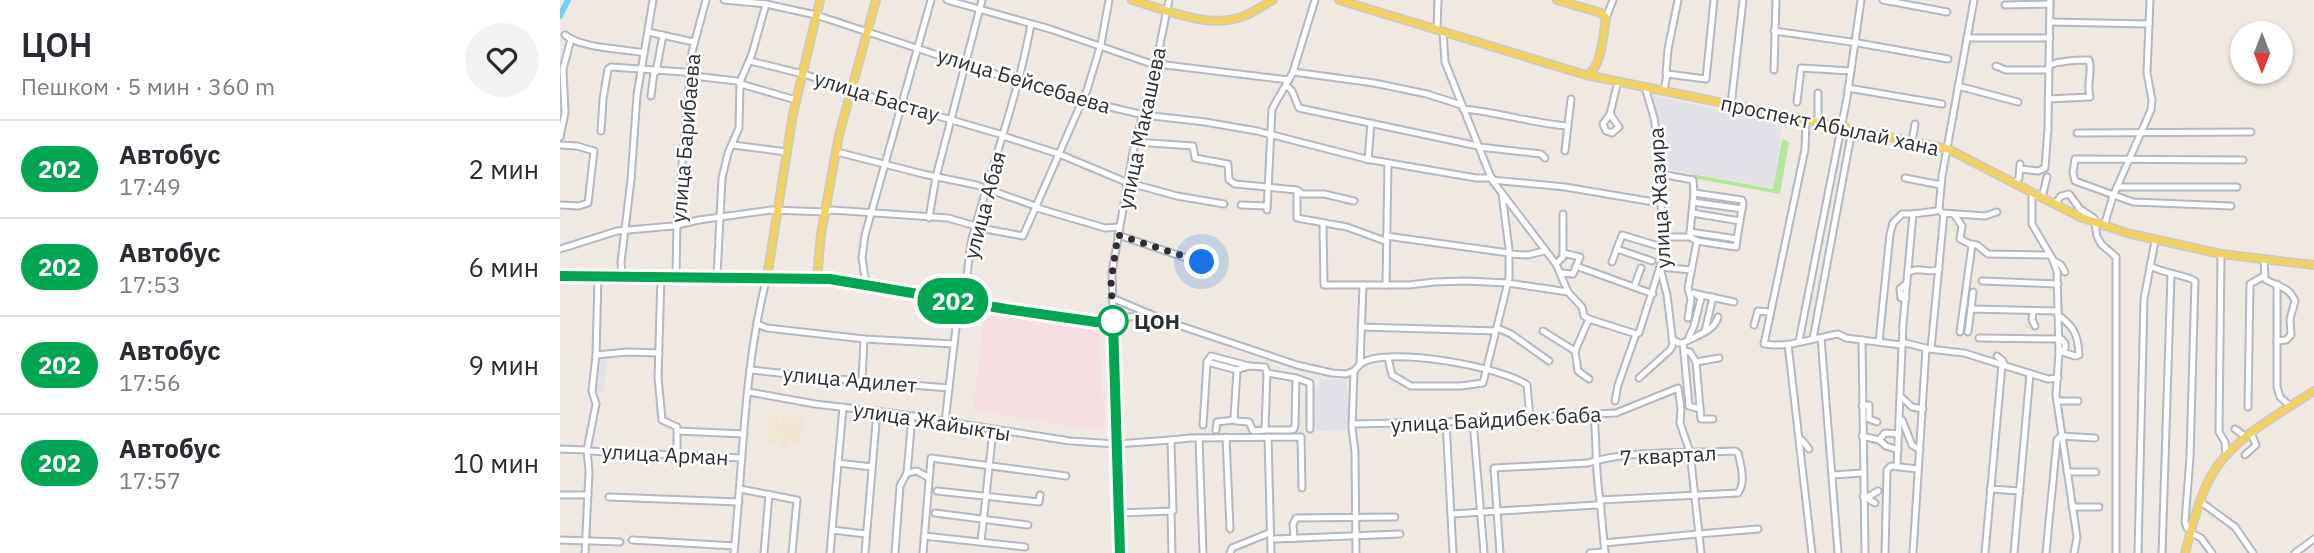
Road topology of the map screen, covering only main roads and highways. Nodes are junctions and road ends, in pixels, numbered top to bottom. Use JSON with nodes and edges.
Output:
{"nodes":[{"id":1,"x":820,"y":0,"type":"edge"},
{"id":2,"x":876,"y":0,"type":"edge"},
{"id":3,"x":1132,"y":0,"type":"edge"},
{"id":4,"x":1273,"y":0,"type":"edge"},
{"id":5,"x":1339,"y":0,"type":"edge"},
{"id":6,"x":1557,"y":0,"type":"edge"},
{"id":7,"x":1597,"y":63,"type":"junction"},
{"id":8,"x":1588,"y":75,"type":"junction"},
{"id":9,"x":1619,"y":81,"type":"junction"},
{"id":10,"x":2314,"y":265,"type":"edge"},
{"id":11,"x":560,"y":276,"type":"edge"},
{"id":12,"x":767,"y":277,"type":"junction"},
{"id":13,"x":2314,"y":391,"type":"edge"},
{"id":14,"x":2185,"y":553,"type":"edge"}],
"edges":[{"from":1,"to":12,"type":"main road"},
{"from":2,"to":12,"type":"main road"},
{"from":3,"to":4,"type":"main road"},
{"from":5,"to":8,"type":"main road","name":"проспект Абылай хана"},
{"from":6,"to":7,"type":"main road"},
{"from":7,"to":8,"type":"main road"},
{"from":7,"to":9,"type":"main road"},
{"from":8,"to":9,"type":"main road","name":"проспект Абылай хана"},
{"from":9,"to":10,"type":"main road","name":"проспект Абылай хана"},
{"from":11,"to":12,"type":"main road"},
{"from":13,"to":14,"type":"main road"}]}
